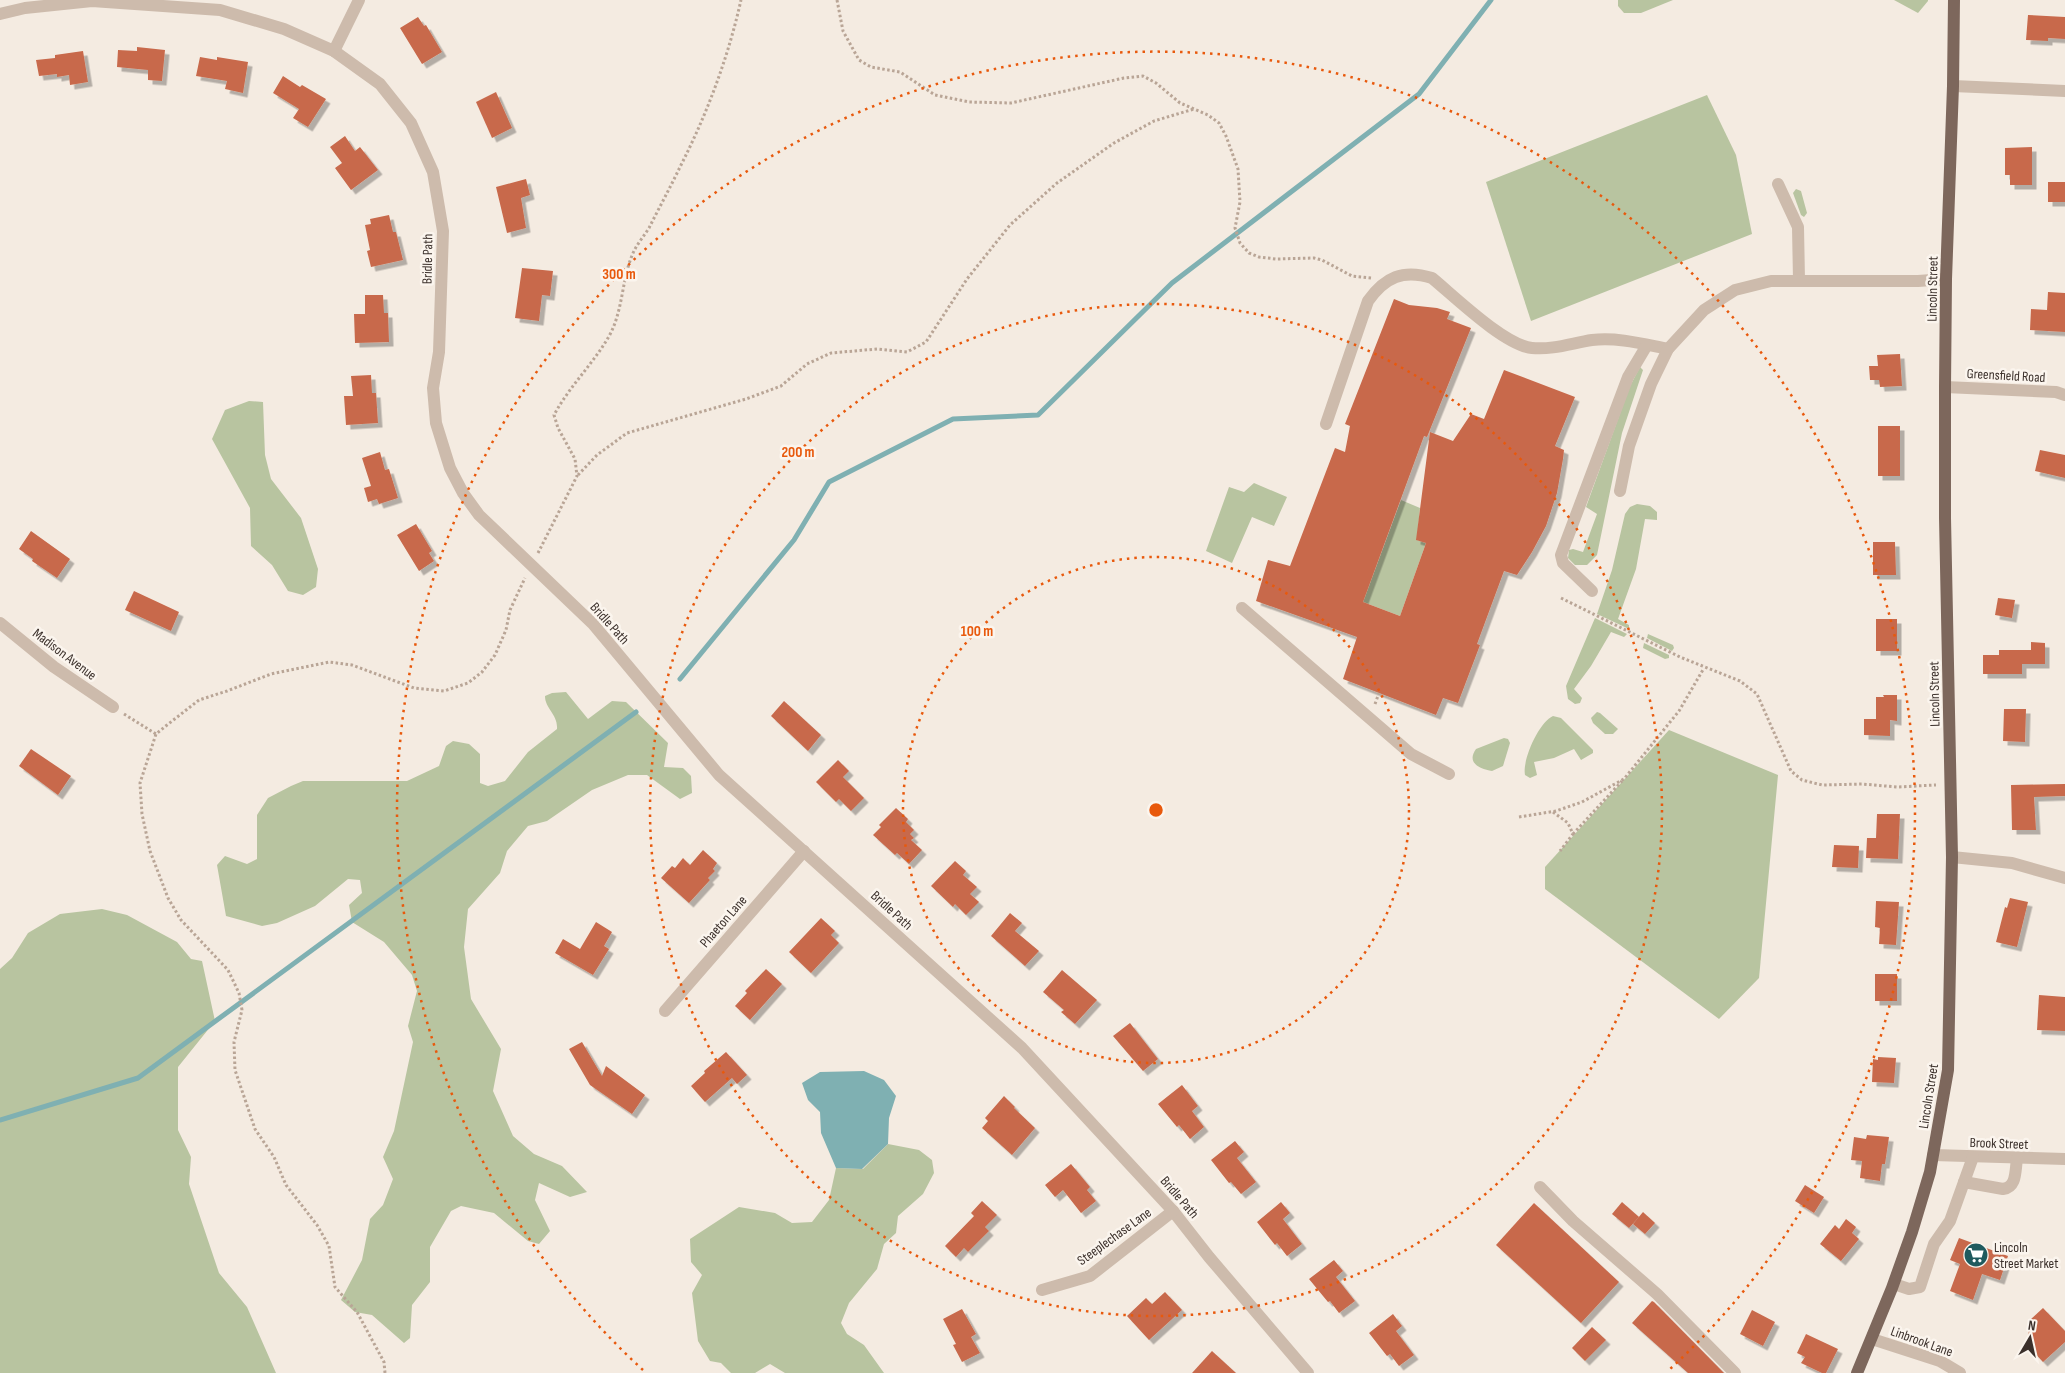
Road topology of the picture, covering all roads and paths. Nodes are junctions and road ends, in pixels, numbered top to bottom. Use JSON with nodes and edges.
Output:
{"nodes":[{"id":1,"x":359,"y":0,"type":"edge"},
{"id":2,"x":741,"y":0,"type":"edge"},
{"id":3,"x":837,"y":0,"type":"edge"},
{"id":4,"x":1954,"y":0,"type":"edge"},
{"id":5,"x":0,"y":14,"type":"edge"},
{"id":6,"x":334,"y":51,"type":"junction"},
{"id":7,"x":1953,"y":86,"type":"junction"},
{"id":8,"x":2065,"y":91,"type":"edge"},
{"id":9,"x":1194,"y":109,"type":"junction"},
{"id":10,"x":1778,"y":184,"type":"dead end"},
{"id":11,"x":1946,"y":279,"type":"junction"},
{"id":12,"x":1799,"y":280,"type":"junction"},
{"id":13,"x":1388,"y":281,"type":"junction"},
{"id":14,"x":1647,"y":345,"type":"junction"},
{"id":15,"x":1668,"y":349,"type":"junction"},
{"id":16,"x":1946,"y":387,"type":"junction"},
{"id":17,"x":2065,"y":395,"type":"edge"},
{"id":18,"x":1326,"y":424,"type":"dead end"},
{"id":19,"x":577,"y":476,"type":"junction"},
{"id":20,"x":1620,"y":491,"type":"dead end"},
{"id":21,"x":532,"y":565,"type":"junction"},
{"id":22,"x":1592,"y":591,"type":"dead end"},
{"id":23,"x":1561,"y":598,"type":"dead end"},
{"id":24,"x":1242,"y":608,"type":"dead end"},
{"id":25,"x":0,"y":623,"type":"edge"},
{"id":26,"x":1704,"y":668,"type":"junction"},
{"id":27,"x":113,"y":707,"type":"joint"},
{"id":28,"x":156,"y":734,"type":"junction"},
{"id":29,"x":1449,"y":774,"type":"dead end"},
{"id":30,"x":1624,"y":779,"type":"junction"},
{"id":31,"x":1951,"y":784,"type":"junction"},
{"id":32,"x":1552,"y":811,"type":"junction"},
{"id":33,"x":1519,"y":817,"type":"dead end"},
{"id":34,"x":1573,"y":834,"type":"junction"},
{"id":35,"x":804,"y":851,"type":"junction"},
{"id":36,"x":1560,"y":852,"type":"dead end"},
{"id":37,"x":1952,"y":857,"type":"junction"},
{"id":38,"x":2065,"y":878,"type":"edge"},
{"id":39,"x":665,"y":1011,"type":"dead end"},
{"id":40,"x":1933,"y":1155,"type":"junction"},
{"id":41,"x":1973,"y":1157,"type":"junction"},
{"id":42,"x":2016,"y":1159,"type":"junction"},
{"id":43,"x":2065,"y":1160,"type":"edge"},
{"id":44,"x":1964,"y":1182,"type":"junction"},
{"id":45,"x":1540,"y":1187,"type":"dead end"},
{"id":46,"x":1174,"y":1211,"type":"junction"},
{"id":47,"x":1894,"y":1284,"type":"junction"},
{"id":48,"x":1042,"y":1290,"type":"dead end"},
{"id":49,"x":1872,"y":1339,"type":"junction"},
{"id":50,"x":385,"y":1373,"type":"edge"},
{"id":51,"x":1308,"y":1373,"type":"edge"},
{"id":52,"x":1735,"y":1373,"type":"edge"},
{"id":53,"x":1857,"y":1373,"type":"edge"},
{"id":54,"x":1960,"y":1373,"type":"edge"}],
"edges":[{"from":1,"to":6,"type":"street"},
{"from":2,"to":19,"type":"path"},
{"from":3,"to":9,"type":"path"},
{"from":4,"to":7,"type":"main road","name":"Lincoln Street"},
{"from":5,"to":6,"type":"street","name":"Bridle Path"},
{"from":6,"to":21,"type":"street","name":"Bridle Path"},
{"from":7,"to":8,"type":"street"},
{"from":7,"to":11,"type":"main road","name":"Lincoln Street"},
{"from":9,"to":13,"type":"path"},
{"from":9,"to":19,"type":"path"},
{"from":10,"to":12,"type":"street"},
{"from":11,"to":12,"type":"street"},
{"from":11,"to":16,"type":"main road","name":"Lincoln Street"},
{"from":12,"to":15,"type":"street"},
{"from":13,"to":14,"type":"street"},
{"from":13,"to":18,"type":"street"},
{"from":14,"to":15,"type":"street"},
{"from":14,"to":22,"type":"street"},
{"from":15,"to":20,"type":"street"},
{"from":16,"to":17,"type":"street","name":"Greensfield Road"},
{"from":16,"to":31,"type":"main road","name":"Lincoln Street"},
{"from":19,"to":21,"type":"path"},
{"from":21,"to":28,"type":"path"},
{"from":21,"to":35,"type":"street","name":"Bridle Path"},
{"from":23,"to":26,"type":"path"},
{"from":24,"to":29,"type":"street"},
{"from":25,"to":27,"type":"street","name":"Madison Avenue"},
{"from":26,"to":30,"type":"path"},
{"from":26,"to":31,"type":"path"},
{"from":27,"to":28,"type":"path"},
{"from":28,"to":50,"type":"path"},
{"from":30,"to":32,"type":"path"},
{"from":30,"to":34,"type":"path"},
{"from":31,"to":37,"type":"main road","name":"Lincoln Street"},
{"from":32,"to":33,"type":"path"},
{"from":32,"to":34,"type":"path"},
{"from":34,"to":36,"type":"path"},
{"from":35,"to":39,"type":"street","name":"Phaeton Lane"},
{"from":35,"to":46,"type":"street","name":"Bridle Path"},
{"from":37,"to":38,"type":"street"},
{"from":37,"to":40,"type":"main road","name":"Lincoln Street"},
{"from":40,"to":41,"type":"street","name":"Brook Street"},
{"from":40,"to":47,"type":"main road","name":"Lincoln Street"},
{"from":41,"to":42,"type":"street","name":"Brook Street"},
{"from":41,"to":44,"type":"street"},
{"from":42,"to":43,"type":"street","name":"Brook Street"},
{"from":42,"to":44,"type":"street"},
{"from":44,"to":47,"type":"street"},
{"from":45,"to":52,"type":"street"},
{"from":46,"to":48,"type":"street","name":"Steeplechase Lane"},
{"from":46,"to":51,"type":"street","name":"Bridle Path"},
{"from":47,"to":49,"type":"main road","name":"Lincoln Street"},
{"from":49,"to":53,"type":"main road","name":"Lincoln Street"},
{"from":49,"to":54,"type":"street","name":"Linbrook Lane"}]}
